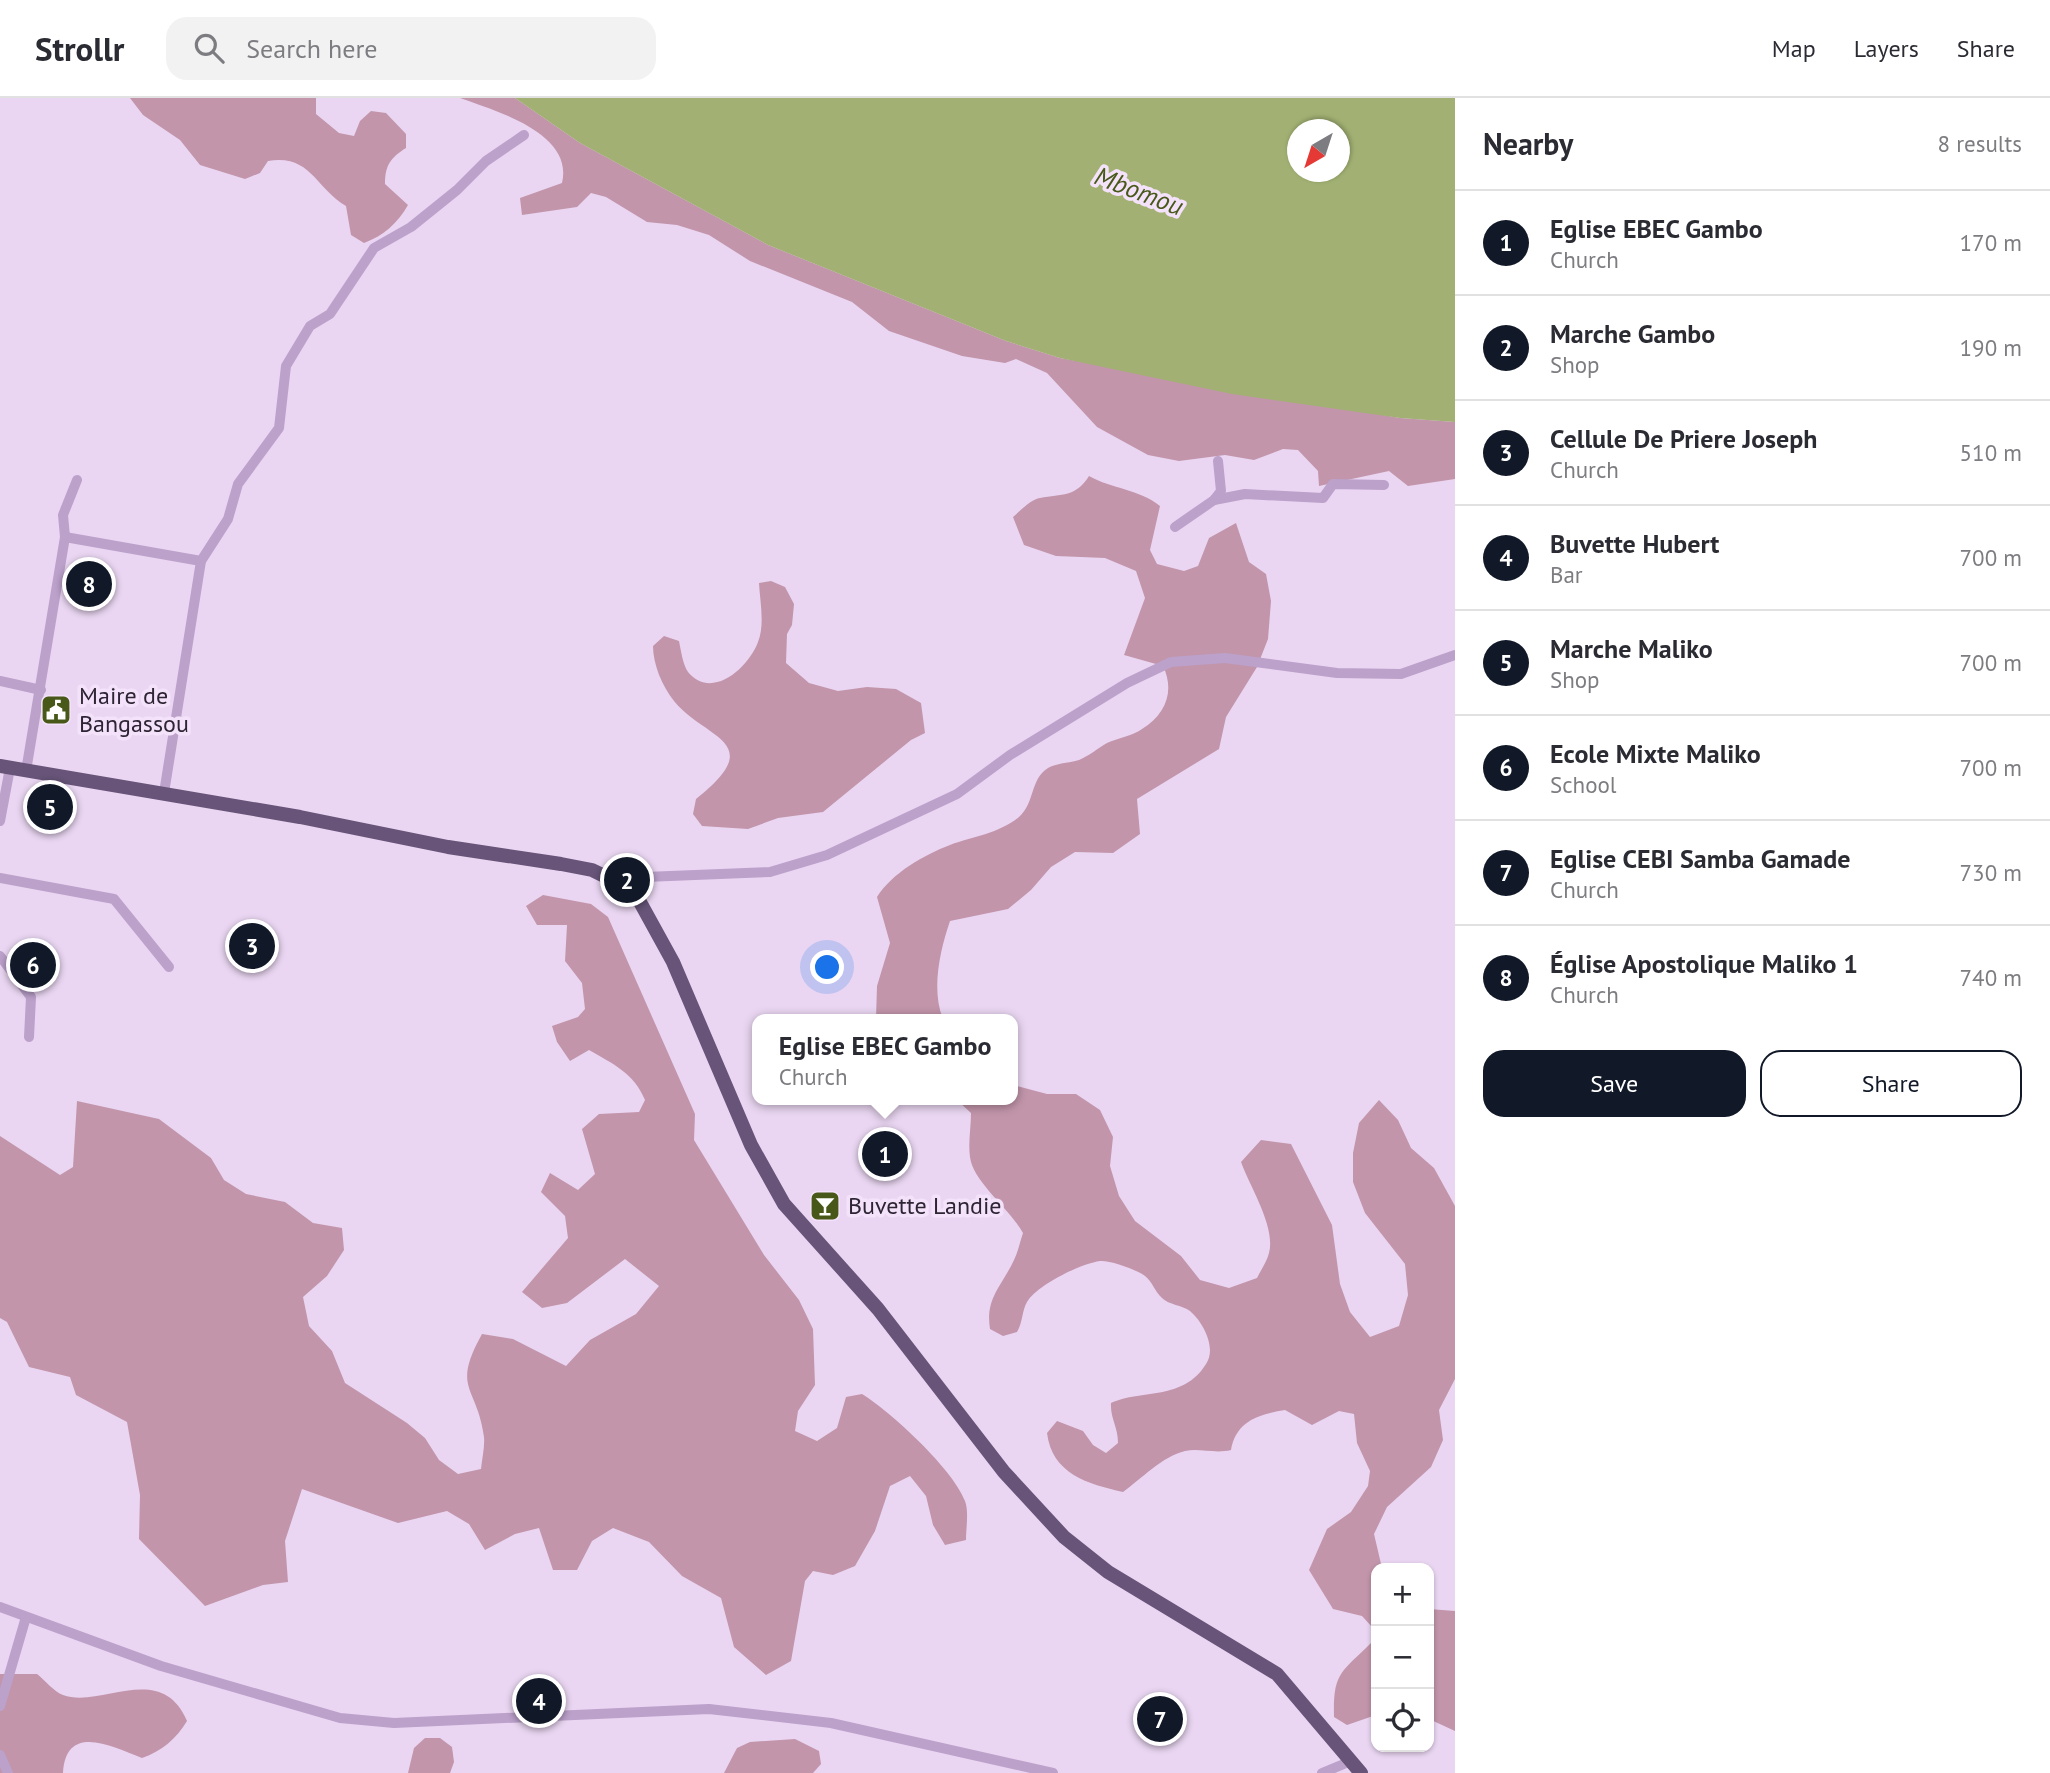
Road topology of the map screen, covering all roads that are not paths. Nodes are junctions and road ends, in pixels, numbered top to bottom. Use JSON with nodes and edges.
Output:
{"nodes":[{"id":1,"x":524,"y":135,"type":"dead end"},
{"id":2,"x":1219,"y":461,"type":"dead end"},
{"id":3,"x":76,"y":480,"type":"dead end"},
{"id":4,"x":1384,"y":485,"type":"dead end"},
{"id":5,"x":1214,"y":500,"type":"junction"},
{"id":6,"x":1175,"y":527,"type":"dead end"},
{"id":7,"x":65,"y":537,"type":"junction"},
{"id":8,"x":201,"y":561,"type":"junction"},
{"id":9,"x":1455,"y":655,"type":"edge"},
{"id":10,"x":0,"y":681,"type":"edge"},
{"id":11,"x":41,"y":690,"type":"junction"},
{"id":12,"x":5,"y":767,"type":"edge"},
{"id":13,"x":26,"y":771,"type":"junction"},
{"id":14,"x":164,"y":793,"type":"junction"},
{"id":15,"x":0,"y":821,"type":"edge"},
{"id":16,"x":0,"y":878,"type":"edge"},
{"id":17,"x":629,"y":888,"type":"junction"},
{"id":18,"x":0,"y":956,"type":"edge"},
{"id":19,"x":169,"y":967,"type":"dead end"},
{"id":20,"x":29,"y":1037,"type":"dead end"},
{"id":21,"x":0,"y":1607,"type":"edge"},
{"id":22,"x":26,"y":1617,"type":"junction"},
{"id":23,"x":0,"y":1706,"type":"edge"},
{"id":24,"x":0,"y":1755,"type":"edge"},
{"id":25,"x":1001,"y":1761,"type":"junction"},
{"id":26,"x":1351,"y":1761,"type":"junction"},
{"id":27,"x":8,"y":1773,"type":"edge"},
{"id":28,"x":995,"y":1773,"type":"edge"},
{"id":29,"x":1053,"y":1773,"type":"edge"},
{"id":30,"x":1322,"y":1773,"type":"edge"},
{"id":31,"x":1361,"y":1773,"type":"edge"}],
"edges":[{"from":1,"to":8,"type":"street"},
{"from":2,"to":5,"type":"street"},
{"from":3,"to":7,"type":"street"},
{"from":4,"to":5,"type":"street"},
{"from":5,"to":6,"type":"street"},
{"from":7,"to":8,"type":"street"},
{"from":7,"to":11,"type":"street"},
{"from":8,"to":14,"type":"street"},
{"from":9,"to":17,"type":"street"},
{"from":10,"to":11,"type":"street"},
{"from":11,"to":13,"type":"street"},
{"from":12,"to":13,"type":"main road"},
{"from":12,"to":15,"type":"street"},
{"from":13,"to":14,"type":"main road"},
{"from":14,"to":17,"type":"main road"},
{"from":16,"to":19,"type":"street"},
{"from":17,"to":26,"type":"main road"},
{"from":18,"to":20,"type":"street"},
{"from":21,"to":22,"type":"street"},
{"from":22,"to":23,"type":"street"},
{"from":22,"to":25,"type":"street"},
{"from":24,"to":27,"type":"street"},
{"from":25,"to":28,"type":"street"},
{"from":25,"to":29,"type":"street"},
{"from":26,"to":30,"type":"street"},
{"from":26,"to":31,"type":"main road"}]}
